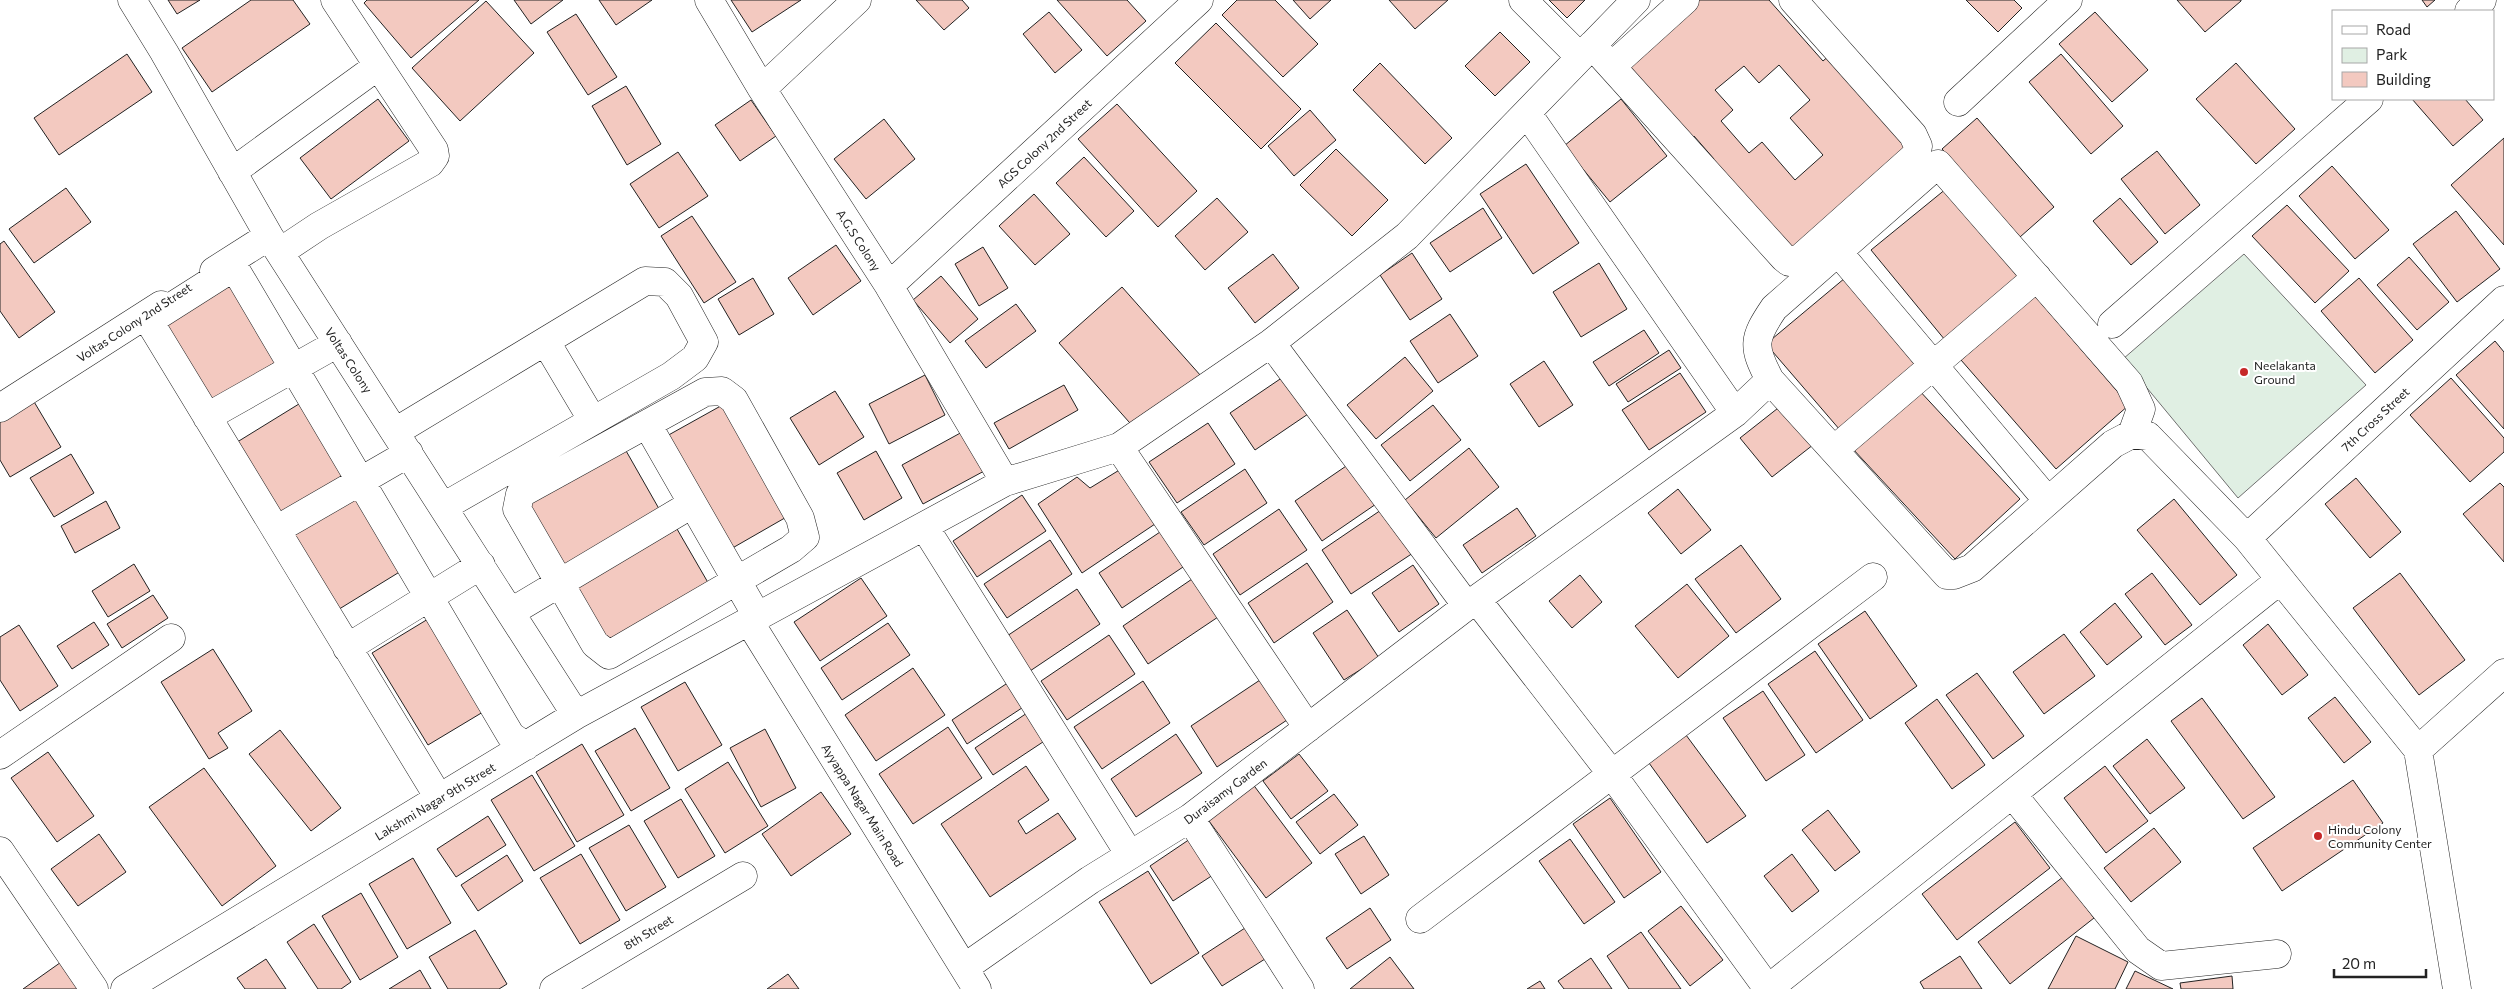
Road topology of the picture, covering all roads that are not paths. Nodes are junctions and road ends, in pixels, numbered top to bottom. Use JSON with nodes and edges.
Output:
{"nodes":[{"id":1,"x":132,"y":0,"type":"edge"},
{"id":2,"x":335,"y":0,"type":"edge"},
{"id":3,"x":709,"y":0,"type":"edge"},
{"id":4,"x":857,"y":0,"type":"edge"},
{"id":5,"x":1199,"y":0,"type":"edge"},
{"id":6,"x":1523,"y":0,"type":"edge"},
{"id":7,"x":1636,"y":0,"type":"edge"},
{"id":8,"x":1685,"y":0,"type":"edge"},
{"id":9,"x":1793,"y":0,"type":"edge"},
{"id":10,"x":2068,"y":0,"type":"edge"},
{"id":11,"x":2482,"y":0,"type":"edge"},
{"id":12,"x":2470,"y":10,"type":"edge"},
{"id":13,"x":1586,"y":51,"type":"junction"},
{"id":14,"x":378,"y":66,"type":"junction"},
{"id":15,"x":1612,"y":66,"type":"junction"},
{"id":16,"x":762,"y":89,"type":"junction"},
{"id":17,"x":2368,"y":100,"type":"edge"},
{"id":18,"x":1958,"y":102,"type":"dead end"},
{"id":19,"x":1527,"y":113,"type":"junction"},
{"id":20,"x":232,"y":172,"type":"junction"},
{"id":21,"x":274,"y":244,"type":"junction"},
{"id":22,"x":1838,"y":252,"type":"junction"},
{"id":23,"x":2037,"y":278,"type":"junction"},
{"id":24,"x":889,"y":286,"type":"junction"},
{"id":25,"x":2504,"y":300,"type":"edge"},
{"id":26,"x":2112,"y":324,"type":"dead end"},
{"id":27,"x":546,"y":342,"type":"junction"},
{"id":28,"x":338,"y":343,"type":"junction"},
{"id":29,"x":1271,"y":343,"type":"junction"},
{"id":30,"x":1935,"y":366,"type":"junction"},
{"id":31,"x":293,"y":368,"type":"junction"},
{"id":32,"x":1770,"y":380,"type":"junction"},
{"id":33,"x":0,"y":408,"type":"edge"},
{"id":34,"x":1735,"y":413,"type":"junction"},
{"id":35,"x":207,"y":417,"type":"junction"},
{"id":36,"x":593,"y":421,"type":"junction"},
{"id":37,"x":647,"y":424,"type":"junction"},
{"id":38,"x":2132,"y":434,"type":"junction"},
{"id":39,"x":402,"y":443,"type":"junction"},
{"id":40,"x":1119,"y":447,"type":"junction"},
{"id":41,"x":1834,"y":450,"type":"junction"},
{"id":42,"x":360,"y":481,"type":"junction"},
{"id":43,"x":1005,"y":482,"type":"junction"},
{"id":44,"x":2048,"y":502,"type":"junction"},
{"id":45,"x":692,"y":504,"type":"junction"},
{"id":46,"x":443,"y":507,"type":"junction"},
{"id":47,"x":924,"y":526,"type":"junction"},
{"id":48,"x":276,"y":530,"type":"junction"},
{"id":49,"x":2247,"y":538,"type":"junction"},
{"id":50,"x":481,"y":565,"type":"junction"},
{"id":51,"x":1872,"y":576,"type":"dead end"},
{"id":52,"x":737,"y":580,"type":"junction"},
{"id":53,"x":2280,"y":580,"type":"junction"},
{"id":54,"x":560,"y":583,"type":"junction"},
{"id":55,"x":429,"y":597,"type":"junction"},
{"id":56,"x":1472,"y":603,"type":"junction"},
{"id":57,"x":511,"y":612,"type":"junction"},
{"id":58,"x":753,"y":619,"type":"junction"},
{"id":59,"x":171,"y":638,"type":"dead end"},
{"id":60,"x":347,"y":648,"type":"junction"},
{"id":61,"x":2504,"y":674,"type":"edge"},
{"id":62,"x":576,"y":715,"type":"junction"},
{"id":63,"x":1308,"y":728,"type":"junction"},
{"id":64,"x":526,"y":746,"type":"junction"},
{"id":65,"x":2418,"y":750,"type":"junction"},
{"id":66,"x":0,"y":755,"type":"edge"},
{"id":67,"x":1611,"y":773,"type":"junction"},
{"id":68,"x":2014,"y":795,"type":"junction"},
{"id":69,"x":439,"y":798,"type":"junction"},
{"id":70,"x":1190,"y":818,"type":"junction"},
{"id":71,"x":0,"y":851,"type":"edge"},
{"id":72,"x":1130,"y":855,"type":"junction"},
{"id":73,"x":743,"y":876,"type":"dead end"},
{"id":74,"x":1420,"y":919,"type":"dead end"},
{"id":75,"x":2277,"y":954,"type":"dead end"},
{"id":76,"x":971,"y":979,"type":"edge"},
{"id":77,"x":94,"y":989,"type":"edge"},
{"id":78,"x":125,"y":989,"type":"edge"},
{"id":79,"x":554,"y":989,"type":"edge"},
{"id":80,"x":1300,"y":989,"type":"edge"},
{"id":81,"x":1768,"y":989,"type":"edge"},
{"id":82,"x":2456,"y":989,"type":"edge"}],
"edges":[{"from":1,"to":20,"type":"street","name":"Voltas Colony"},
{"from":2,"to":14,"type":"street"},
{"from":3,"to":16,"type":"street","name":"A.G.S Colony"},
{"from":4,"to":16,"type":"street"},
{"from":5,"to":24,"type":"street","name":"AGS Colony 2nd Street"},
{"from":6,"to":13,"type":"street"},
{"from":7,"to":13,"type":"street","name":"Lakshmi Nagar 9th Street"},
{"from":8,"to":15,"type":"street"},
{"from":9,"to":15,"type":"street"},
{"from":10,"to":18,"type":"street"},
{"from":11,"to":12,"type":"street"},
{"from":13,"to":15,"type":"street"},
{"from":13,"to":19,"type":"street","name":"Lakshmi Nagar 9th Street"},
{"from":14,"to":20,"type":"street"},
{"from":14,"to":21,"type":"street","name":"Voltas Colony 2nd Street"},
{"from":16,"to":24,"type":"street","name":"A.G.S Colony"},
{"from":17,"to":26,"type":"street"},
{"from":19,"to":29,"type":"street","name":"Lakshmi Nagar 9th Street"},
{"from":19,"to":34,"type":"street"},
{"from":20,"to":21,"type":"street","name":"Voltas Colony"},
{"from":21,"to":28,"type":"street","name":"Voltas Colony"},
{"from":21,"to":33,"type":"street","name":"Voltas Colony 2nd Street"},
{"from":22,"to":23,"type":"street"},
{"from":22,"to":30,"type":"street"},
{"from":22,"to":32,"type":"street"},
{"from":23,"to":30,"type":"street"},
{"from":23,"to":38,"type":"street"},
{"from":24,"to":43,"type":"street","name":"A.G.S Colony"},
{"from":25,"to":49,"type":"street","name":"7th Cross Street"},
{"from":27,"to":36,"type":"street"},
{"from":27,"to":36,"type":"street"},
{"from":27,"to":39,"type":"street"},
{"from":28,"to":31,"type":"street"},
{"from":28,"to":39,"type":"street","name":"Voltas Colony"},
{"from":29,"to":40,"type":"street","name":"Lakshmi Nagar 9th Street"},
{"from":29,"to":56,"type":"street"},
{"from":30,"to":41,"type":"street"},
{"from":30,"to":44,"type":"street"},
{"from":31,"to":35,"type":"street"},
{"from":31,"to":35,"type":"street"},
{"from":31,"to":42,"type":"street"},
{"from":32,"to":34,"type":"street","name":"Duraisamy Garden"},
{"from":32,"to":41,"type":"street"},
{"from":34,"to":56,"type":"street","name":"Duraisamy Garden"},
{"from":35,"to":48,"type":"street"},
{"from":36,"to":46,"type":"street"},
{"from":37,"to":45,"type":"street","name":"Ayyappa Nagar Main Road"},
{"from":37,"to":52,"type":"street"},
{"from":37,"to":54,"type":"street"},
{"from":38,"to":44,"type":"street"},
{"from":38,"to":49,"type":"street"},
{"from":39,"to":42,"type":"street"},
{"from":39,"to":46,"type":"street","name":"Voltas Colony"},
{"from":40,"to":43,"type":"street","name":"Lakshmi Nagar 9th Street"},
{"from":40,"to":63,"type":"street"},
{"from":41,"to":44,"type":"street"},
{"from":42,"to":48,"type":"street"},
{"from":42,"to":55,"type":"street"},
{"from":43,"to":47,"type":"street","name":"Lakshmi Nagar 9th Street"},
{"from":45,"to":52,"type":"street","name":"Ayyappa Nagar Main Road"},
{"from":45,"to":54,"type":"street"},
{"from":46,"to":50,"type":"street","name":"Voltas Colony"},
{"from":47,"to":58,"type":"street","name":"Lakshmi Nagar 9th Street"},
{"from":47,"to":72,"type":"street"},
{"from":48,"to":60,"type":"street"},
{"from":49,"to":53,"type":"street"},
{"from":50,"to":55,"type":"street"},
{"from":50,"to":57,"type":"street","name":"Voltas Colony"},
{"from":51,"to":67,"type":"street"},
{"from":52,"to":54,"type":"street"},
{"from":52,"to":58,"type":"street","name":"Ayyappa Nagar Main Road"},
{"from":53,"to":65,"type":"street"},
{"from":53,"to":68,"type":"street"},
{"from":54,"to":57,"type":"street"},
{"from":55,"to":60,"type":"street"},
{"from":55,"to":64,"type":"street"},
{"from":56,"to":63,"type":"street","name":"Duraisamy Garden"},
{"from":56,"to":67,"type":"street"},
{"from":57,"to":62,"type":"street","name":"Voltas Colony"},
{"from":58,"to":62,"type":"street","name":"Lakshmi Nagar 9th Street"},
{"from":58,"to":76,"type":"street","name":"Ayyappa Nagar Main Road"},
{"from":59,"to":66,"type":"street"},
{"from":60,"to":69,"type":"street"},
{"from":61,"to":65,"type":"street"},
{"from":62,"to":64,"type":"street","name":"Lakshmi Nagar 9th Street"},
{"from":63,"to":70,"type":"street","name":"Duraisamy Garden"},
{"from":64,"to":69,"type":"street","name":"Lakshmi Nagar 9th Street"},
{"from":65,"to":82,"type":"street"},
{"from":67,"to":74,"type":"street"},
{"from":67,"to":81,"type":"street"},
{"from":68,"to":75,"type":"street"},
{"from":68,"to":81,"type":"street"},
{"from":69,"to":78,"type":"street","name":"Lakshmi Nagar 9th Street"},
{"from":70,"to":72,"type":"street","name":"Duraisamy Garden"},
{"from":70,"to":80,"type":"street"},
{"from":71,"to":77,"type":"street"},
{"from":72,"to":76,"type":"street","name":"Duraisamy Garden"},
{"from":73,"to":79,"type":"street","name":"8th Street"}]}
